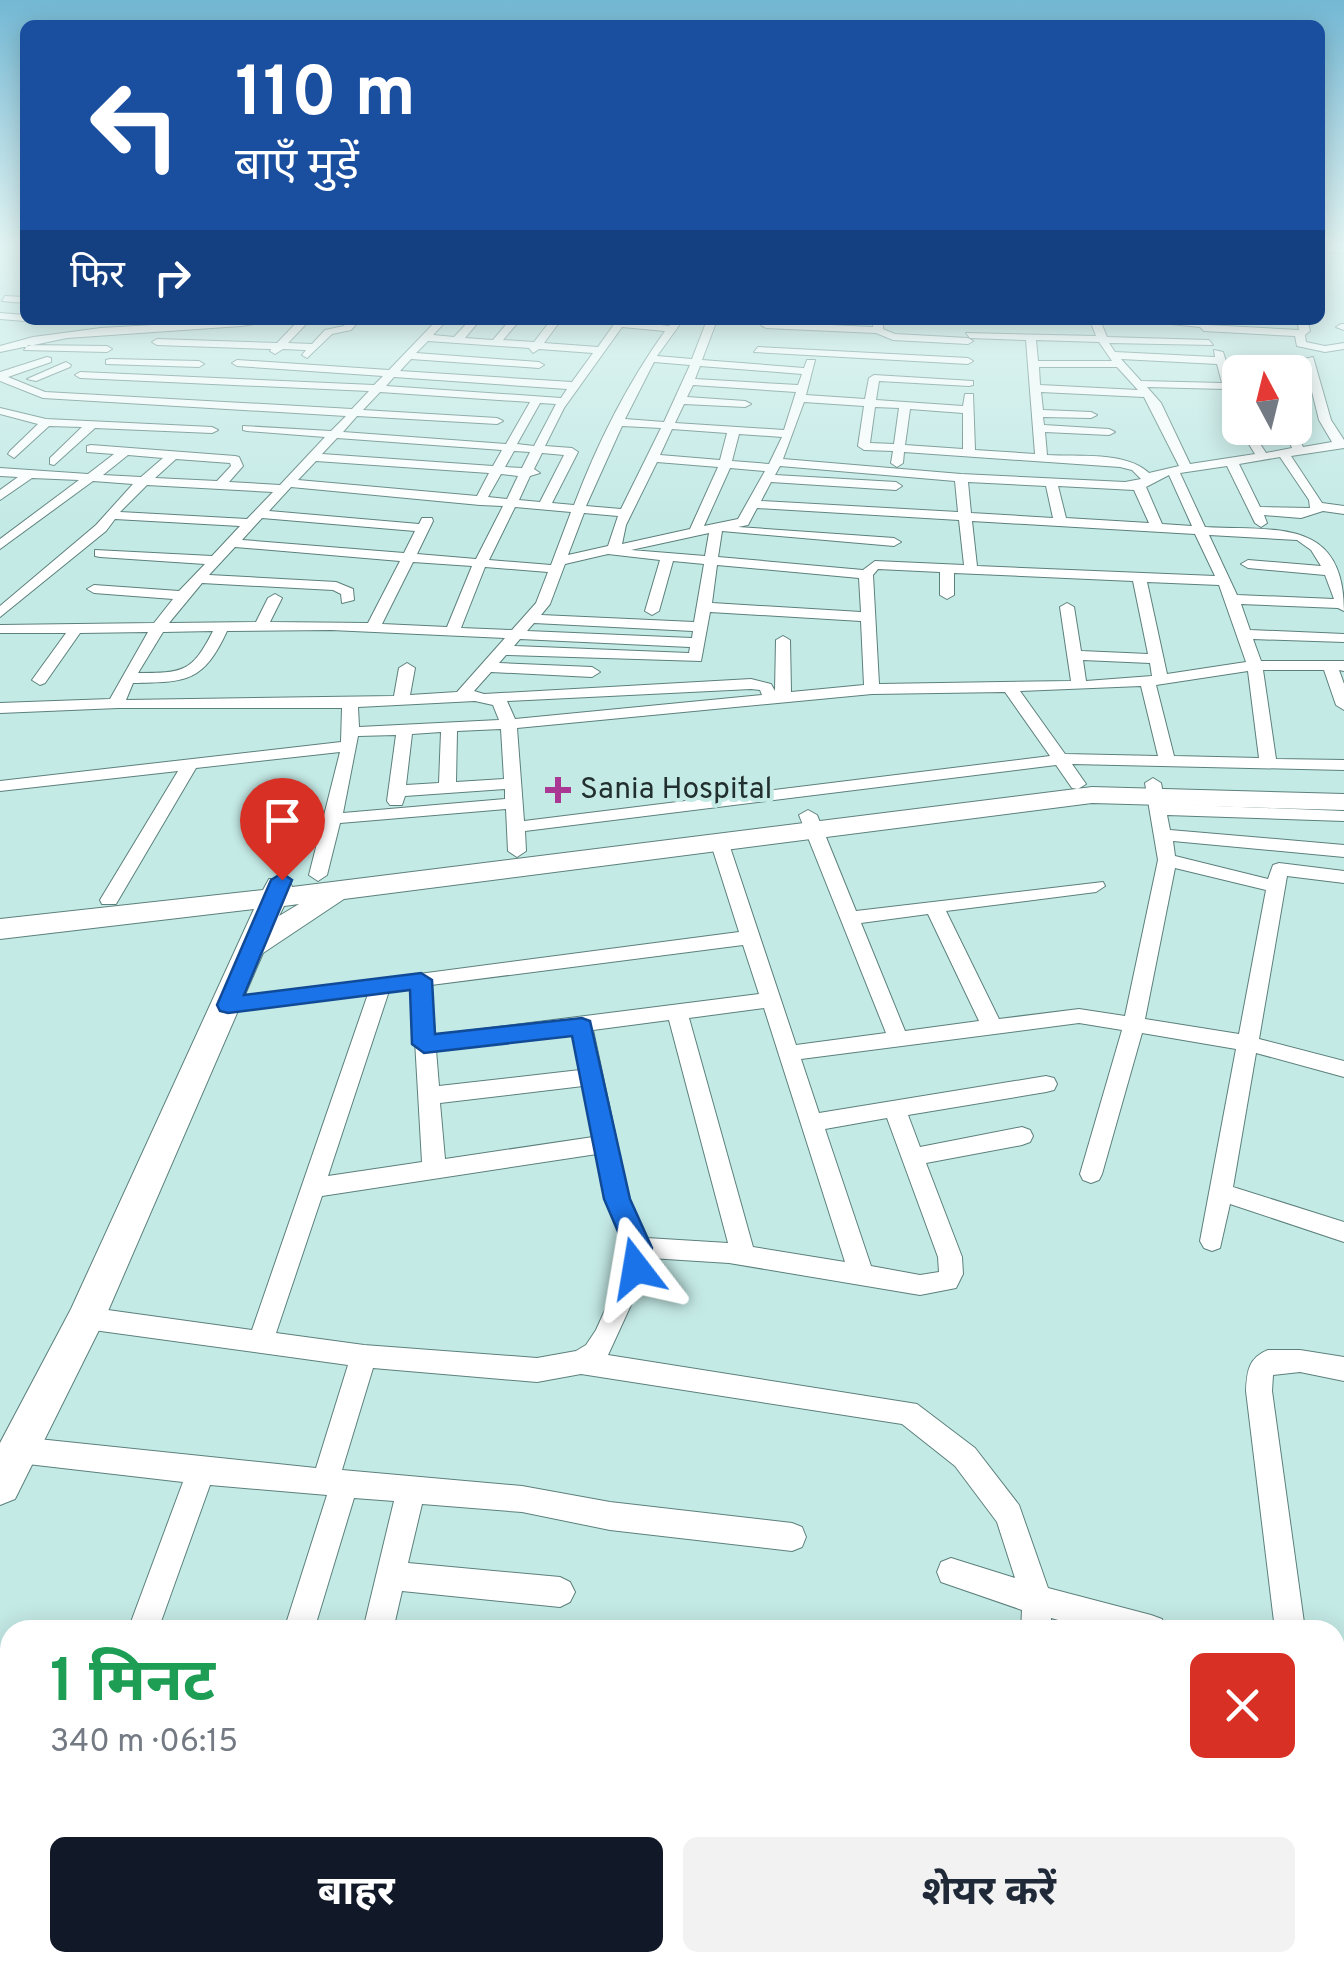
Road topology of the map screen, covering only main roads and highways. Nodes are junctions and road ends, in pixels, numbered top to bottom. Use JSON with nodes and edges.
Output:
{"nodes":[{"id":1,"x":1158,"y":787,"type":"junction"},
{"id":2,"x":1344,"y":788,"type":"edge"},
{"id":3,"x":1344,"y":802,"type":"edge"},
{"id":4,"x":813,"y":822,"type":"junction"},
{"id":5,"x":328,"y":883,"type":"junction"},
{"id":6,"x":277,"y":889,"type":"junction"},
{"id":7,"x":219,"y":904,"type":"junction"},
{"id":8,"x":0,"y":914,"type":"edge"},
{"id":9,"x":0,"y":929,"type":"edge"},
{"id":10,"x":253,"y":946,"type":"junction"},
{"id":11,"x":0,"y":1485,"type":"edge"}],
"edges":[{"from":1,"to":2,"type":"main road"},
{"from":1,"to":3,"type":"main road"},
{"from":1,"to":4,"type":"main road"},
{"from":1,"to":4,"type":"main road"},
{"from":4,"to":5,"type":"main road"},
{"from":4,"to":5,"type":"main road"},
{"from":5,"to":6,"type":"main road"},
{"from":5,"to":10,"type":"main road"},
{"from":6,"to":7,"type":"main road"},
{"from":6,"to":8,"type":"main road"},
{"from":6,"to":10,"type":"main road"},
{"from":7,"to":9,"type":"main road"},
{"from":7,"to":10,"type":"main road"},
{"from":10,"to":11,"type":"main road"}]}
